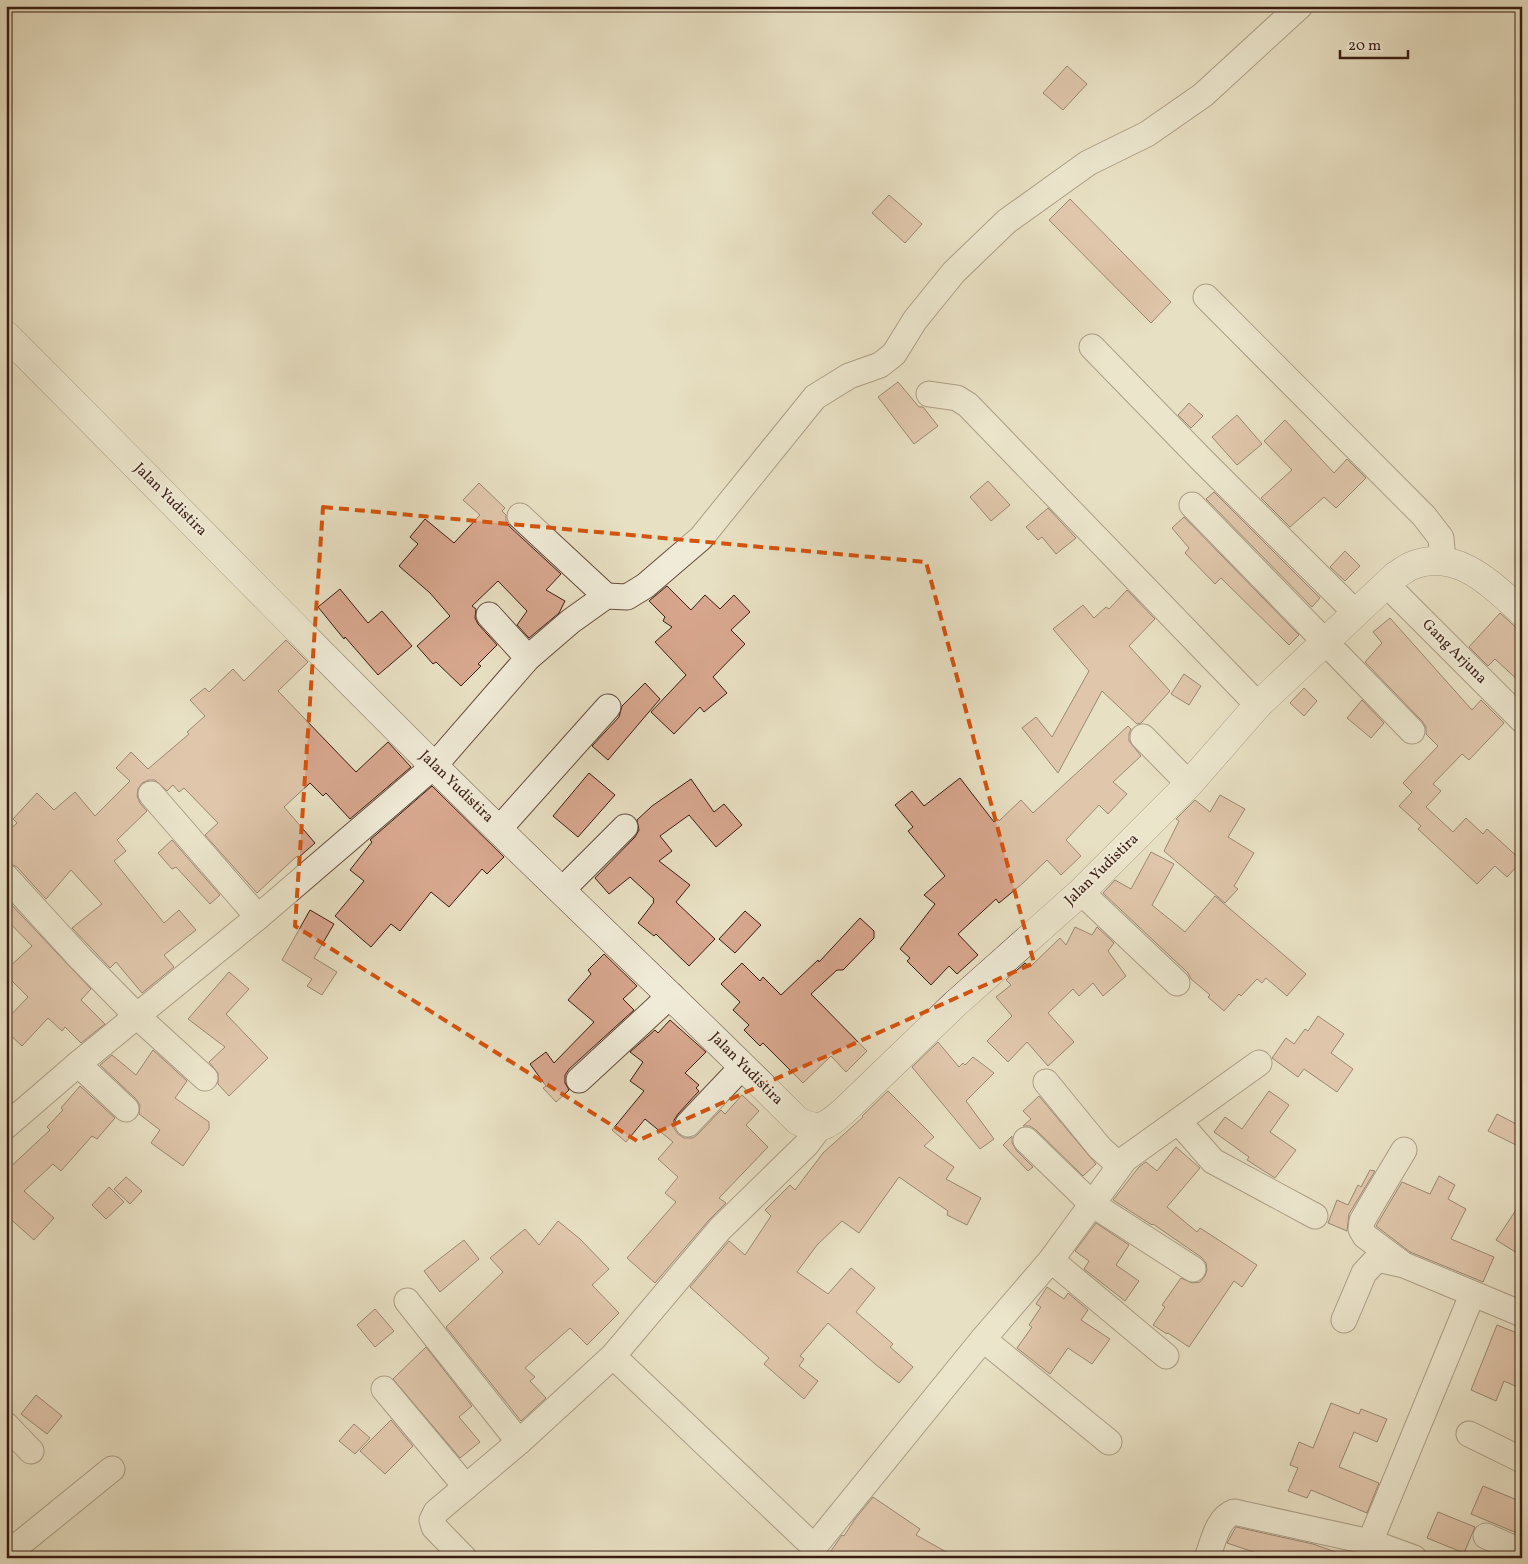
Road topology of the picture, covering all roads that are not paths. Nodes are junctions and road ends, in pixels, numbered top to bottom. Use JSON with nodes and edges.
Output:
{"nodes":[{"id":1,"x":1300,"y":6,"type":"edge"},
{"id":2,"x":1206,"y":297,"type":"dead end"},
{"id":3,"x":6,"y":335,"type":"edge"},
{"id":4,"x":1092,"y":347,"type":"dead end"},
{"id":5,"x":929,"y":394,"type":"dead end"},
{"id":6,"x":1192,"y":505,"type":"dead end"},
{"id":7,"x":520,"y":516,"type":"dead end"},
{"id":8,"x":1442,"y":560,"type":"junction"},
{"id":9,"x":1386,"y":584,"type":"junction"},
{"id":10,"x":606,"y":596,"type":"junction"},
{"id":11,"x":1522,"y":612,"type":"edge"},
{"id":12,"x":1356,"y":613,"type":"junction"},
{"id":13,"x":489,"y":615,"type":"dead end"},
{"id":14,"x":1325,"y":642,"type":"junction"},
{"id":15,"x":528,"y":658,"type":"junction"},
{"id":16,"x":1258,"y":705,"type":"junction"},
{"id":17,"x":608,"y":707,"type":"dead end"},
{"id":18,"x":1522,"y":720,"type":"edge"},
{"id":19,"x":1412,"y":731,"type":"dead end"},
{"id":20,"x":1143,"y":737,"type":"dead end"},
{"id":21,"x":434,"y":766,"type":"junction"},
{"id":22,"x":1189,"y":784,"type":"junction"},
{"id":23,"x":151,"y":794,"type":"dead end"},
{"id":24,"x":625,"y":827,"type":"dead end"},
{"id":25,"x":499,"y":829,"type":"junction"},
{"id":26,"x":6,"y":877,"type":"edge"},
{"id":27,"x":561,"y":891,"type":"junction"},
{"id":28,"x":1081,"y":892,"type":"junction"},
{"id":29,"x":258,"y":917,"type":"junction"},
{"id":30,"x":1177,"y":983,"type":"dead end"},
{"id":31,"x":671,"y":995,"type":"junction"},
{"id":32,"x":137,"y":1016,"type":"junction"},
{"id":33,"x":1259,"y":1062,"type":"dead end"},
{"id":34,"x":78,"y":1064,"type":"junction"},
{"id":35,"x":743,"y":1066,"type":"junction"},
{"id":36,"x":205,"y":1078,"type":"dead end"},
{"id":37,"x":579,"y":1080,"type":"dead end"},
{"id":38,"x":1046,"y":1082,"type":"dead end"},
{"id":39,"x":126,"y":1109,"type":"dead end"},
{"id":40,"x":1178,"y":1121,"type":"junction"},
{"id":41,"x":688,"y":1124,"type":"dead end"},
{"id":42,"x":6,"y":1126,"type":"edge"},
{"id":43,"x":819,"y":1128,"type":"junction"},
{"id":44,"x":1026,"y":1140,"type":"dead end"},
{"id":45,"x":1404,"y":1150,"type":"dead end"},
{"id":46,"x":1120,"y":1166,"type":"junction"},
{"id":47,"x":1092,"y":1204,"type":"junction"},
{"id":48,"x":1315,"y":1216,"type":"dead end"},
{"id":49,"x":1051,"y":1260,"type":"junction"},
{"id":50,"x":1404,"y":1265,"type":"junction"},
{"id":51,"x":1193,"y":1269,"type":"dead end"},
{"id":52,"x":1472,"y":1295,"type":"junction"},
{"id":53,"x":407,"y":1301,"type":"dead end"},
{"id":54,"x":1522,"y":1314,"type":"edge"},
{"id":55,"x":1344,"y":1320,"type":"dead end"},
{"id":56,"x":983,"y":1339,"type":"junction"},
{"id":57,"x":612,"y":1356,"type":"junction"},
{"id":58,"x":1166,"y":1356,"type":"dead end"},
{"id":59,"x":384,"y":1390,"type":"dead end"},
{"id":60,"x":6,"y":1424,"type":"edge"},
{"id":61,"x":1469,"y":1434,"type":"dead end"},
{"id":62,"x":519,"y":1442,"type":"junction"},
{"id":63,"x":1109,"y":1442,"type":"dead end"},
{"id":64,"x":31,"y":1451,"type":"dead end"},
{"id":65,"x":1522,"y":1460,"type":"edge"},
{"id":66,"x":112,"y":1469,"type":"dead end"},
{"id":67,"x":466,"y":1488,"type":"junction"},
{"id":68,"x":1486,"y":1536,"type":"dead end"},
{"id":69,"x":1370,"y":1542,"type":"junction"},
{"id":70,"x":821,"y":1552,"type":"edge"},
{"id":71,"x":1522,"y":1552,"type":"edge"},
{"id":72,"x":6,"y":1555,"type":"edge"},
{"id":73,"x":464,"y":1558,"type":"edge"},
{"id":74,"x":1206,"y":1558,"type":"edge"},
{"id":75,"x":1414,"y":1558,"type":"edge"}],
"edges":[{"from":1,"to":10,"type":"street"},
{"from":2,"to":8,"type":"street"},
{"from":3,"to":21,"type":"street","name":"Jalan Yudistira"},
{"from":4,"to":12,"type":"street"},
{"from":5,"to":16,"type":"street"},
{"from":6,"to":14,"type":"street"},
{"from":7,"to":10,"type":"street"},
{"from":8,"to":9,"type":"street","name":"Jalan Yudistira"},
{"from":8,"to":11,"type":"street","name":"Jalan Yudistira"},
{"from":9,"to":12,"type":"street","name":"Jalan Yudistira"},
{"from":9,"to":18,"type":"street","name":"Gang Arjuna"},
{"from":10,"to":15,"type":"street"},
{"from":12,"to":14,"type":"street","name":"Jalan Yudistira"},
{"from":13,"to":15,"type":"street"},
{"from":14,"to":16,"type":"street","name":"Jalan Yudistira"},
{"from":14,"to":19,"type":"street"},
{"from":15,"to":21,"type":"street"},
{"from":16,"to":22,"type":"street","name":"Jalan Yudistira"},
{"from":17,"to":25,"type":"street"},
{"from":20,"to":22,"type":"street"},
{"from":21,"to":25,"type":"street","name":"Jalan Yudistira"},
{"from":21,"to":29,"type":"street"},
{"from":22,"to":28,"type":"street","name":"Jalan Yudistira"},
{"from":23,"to":29,"type":"street"},
{"from":24,"to":27,"type":"street"},
{"from":25,"to":27,"type":"street","name":"Jalan Yudistira"},
{"from":26,"to":32,"type":"street"},
{"from":27,"to":31,"type":"street","name":"Jalan Yudistira"},
{"from":28,"to":30,"type":"street"},
{"from":28,"to":43,"type":"street","name":"Jalan Yudistira"},
{"from":29,"to":32,"type":"street"},
{"from":31,"to":35,"type":"street","name":"Jalan Yudistira"},
{"from":31,"to":37,"type":"street"},
{"from":32,"to":34,"type":"street"},
{"from":32,"to":36,"type":"street"},
{"from":33,"to":40,"type":"street"},
{"from":34,"to":39,"type":"street"},
{"from":34,"to":42,"type":"street"},
{"from":35,"to":41,"type":"street"},
{"from":35,"to":43,"type":"street","name":"Jalan Yudistira"},
{"from":38,"to":46,"type":"street"},
{"from":40,"to":46,"type":"street"},
{"from":40,"to":48,"type":"street"},
{"from":43,"to":57,"type":"street"},
{"from":44,"to":47,"type":"street"},
{"from":45,"to":50,"type":"street"},
{"from":46,"to":47,"type":"street"},
{"from":47,"to":49,"type":"street"},
{"from":47,"to":51,"type":"street"},
{"from":49,"to":56,"type":"street"},
{"from":49,"to":58,"type":"street"},
{"from":50,"to":52,"type":"street"},
{"from":50,"to":55,"type":"street"},
{"from":52,"to":54,"type":"street"},
{"from":52,"to":69,"type":"street"},
{"from":53,"to":62,"type":"street"},
{"from":56,"to":63,"type":"street"},
{"from":56,"to":70,"type":"street"},
{"from":57,"to":62,"type":"street"},
{"from":57,"to":70,"type":"street"},
{"from":59,"to":67,"type":"street"},
{"from":60,"to":64,"type":"street"},
{"from":61,"to":65,"type":"street"},
{"from":62,"to":67,"type":"street"},
{"from":66,"to":72,"type":"street"},
{"from":67,"to":73,"type":"street"},
{"from":68,"to":71,"type":"street"},
{"from":69,"to":74,"type":"street"},
{"from":69,"to":75,"type":"street"}]}
